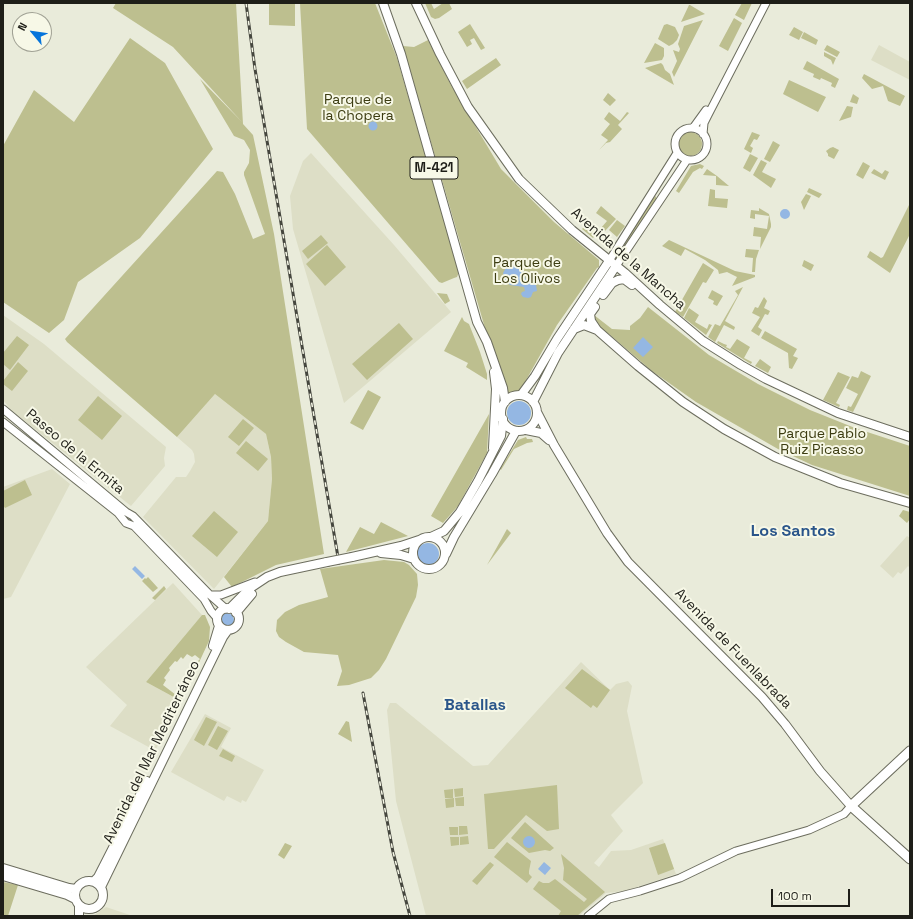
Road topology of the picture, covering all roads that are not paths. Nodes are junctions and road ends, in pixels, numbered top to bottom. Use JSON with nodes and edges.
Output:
{"nodes":[{"id":1,"x":383,"y":3,"type":"edge"},
{"id":2,"x":416,"y":3,"type":"edge"},
{"id":3,"x":761,"y":3,"type":"edge"},
{"id":4,"x":766,"y":3,"type":"edge"},
{"id":5,"x":693,"y":128,"type":"junction"},
{"id":6,"x":703,"y":134,"type":"junction"},
{"id":7,"x":677,"y":153,"type":"junction"},
{"id":8,"x":687,"y":160,"type":"junction"},
{"id":9,"x":612,"y":263,"type":"junction"},
{"id":10,"x":660,"y":305,"type":"junction"},
{"id":11,"x":574,"y":329,"type":"junction"},
{"id":12,"x":597,"y":330,"type":"junction"},
{"id":13,"x":487,"y":342,"type":"junction"},
{"id":14,"x":521,"y":395,"type":"junction"},
{"id":15,"x":505,"y":402,"type":"junction"},
{"id":16,"x":533,"y":402,"type":"junction"},
{"id":17,"x":3,"y":409,"type":"edge"},
{"id":18,"x":537,"y":412,"type":"junction"},
{"id":19,"x":503,"y":420,"type":"junction"},
{"id":20,"x":3,"y":422,"type":"edge"},
{"id":21,"x":526,"y":430,"type":"junction"},
{"id":22,"x":516,"y":431,"type":"junction"},
{"id":23,"x":910,"y":437,"type":"edge"},
{"id":24,"x":554,"y":445,"type":"junction"},
{"id":25,"x":494,"y":452,"type":"junction"},
{"id":26,"x":910,"y":503,"type":"edge"},
{"id":27,"x":132,"y":516,"type":"junction"},
{"id":28,"x":126,"y":522,"type":"junction"},
{"id":29,"x":431,"y":537,"type":"junction"},
{"id":30,"x":420,"y":540,"type":"junction"},
{"id":31,"x":372,"y":553,"type":"junction"},
{"id":32,"x":446,"y":554,"type":"junction"},
{"id":33,"x":414,"y":559,"type":"junction"},
{"id":34,"x":290,"y":570,"type":"junction"},
{"id":35,"x":267,"y":577,"type":"junction"},
{"id":36,"x":210,"y":595,"type":"junction"},
{"id":37,"x":227,"y":609,"type":"junction"},
{"id":38,"x":236,"y":613,"type":"junction"},
{"id":39,"x":218,"y":622,"type":"junction"},
{"id":40,"x":228,"y":630,"type":"junction"},
{"id":41,"x":910,"y":751,"type":"edge"},
{"id":42,"x":851,"y":806,"type":"junction"},
{"id":43,"x":910,"y":859,"type":"edge"},
{"id":44,"x":3,"y":868,"type":"edge"},
{"id":45,"x":3,"y":876,"type":"edge"},
{"id":46,"x":94,"y":881,"type":"junction"},
{"id":47,"x":101,"y":887,"type":"junction"},
{"id":48,"x":76,"y":889,"type":"junction"},
{"id":49,"x":77,"y":902,"type":"junction"},
{"id":50,"x":88,"y":913,"type":"edge"},
{"id":51,"x":79,"y":916,"type":"edge"},
{"id":52,"x":588,"y":916,"type":"edge"}],
"edges":[{"from":1,"to":13,"type":"main road","number":"M-421"},
{"from":2,"to":9,"type":"main road","name":"Avenida de la Mancha"},
{"from":3,"to":5,"type":"main road"},
{"from":4,"to":6,"type":"main road"},
{"from":5,"to":6,"type":"main road"},
{"from":5,"to":7,"type":"main road"},
{"from":6,"to":8,"type":"main road"},
{"from":7,"to":8,"type":"main road"},
{"from":7,"to":9,"type":"main road"},
{"from":8,"to":9,"type":"main road"},
{"from":9,"to":10,"type":"main road","name":"Avenida de la Mancha"},
{"from":9,"to":11,"type":"main road"},
{"from":9,"to":14,"type":"main road"},
{"from":10,"to":12,"type":"main road"},
{"from":10,"to":23,"type":"main road","name":"Avenida de la Mancha"},
{"from":11,"to":12,"type":"main road"},
{"from":11,"to":16,"type":"main road"},
{"from":12,"to":26,"type":"main road"},
{"from":13,"to":15,"type":"main road","number":"M-421"},
{"from":13,"to":25,"type":"main road"},
{"from":14,"to":15,"type":"main road"},
{"from":14,"to":16,"type":"main road"},
{"from":15,"to":19,"type":"main road"},
{"from":16,"to":18,"type":"main road"},
{"from":17,"to":27,"type":"main road","name":"Paseo de la Ermita"},
{"from":18,"to":21,"type":"main road"},
{"from":18,"to":24,"type":"main road","name":"Avenida de Fuenlabrada"},
{"from":19,"to":22,"type":"main road"},
{"from":19,"to":25,"type":"main road"},
{"from":20,"to":28,"type":"main road","name":"Paseo de la Ermita"},
{"from":21,"to":22,"type":"main road"},
{"from":21,"to":24,"type":"main road","name":"Avenida de Fuenlabrada"},
{"from":22,"to":32,"type":"main road"},
{"from":24,"to":42,"type":"main road","name":"Avenida de Fuenlabrada"},
{"from":25,"to":29,"type":"main road"},
{"from":27,"to":28,"type":"main road"},
{"from":27,"to":36,"type":"main road","name":"Paseo de la Ermita"},
{"from":28,"to":39,"type":"main road","name":"Paseo de la Ermita"},
{"from":29,"to":30,"type":"main road"},
{"from":29,"to":32,"type":"main road"},
{"from":30,"to":31,"type":"main road"},
{"from":30,"to":33,"type":"main road"},
{"from":31,"to":33,"type":"main road"},
{"from":31,"to":34,"type":"main road","bridge":true},
{"from":32,"to":33,"type":"main road"},
{"from":34,"to":35,"type":"main road"},
{"from":34,"to":38,"type":"main road"},
{"from":35,"to":36,"type":"main road"},
{"from":35,"to":37,"type":"main road"},
{"from":36,"to":37,"type":"main road","name":"Paseo de la Ermita"},
{"from":37,"to":38,"type":"main road"},
{"from":37,"to":39,"type":"main road"},
{"from":38,"to":40,"type":"main road"},
{"from":39,"to":40,"type":"main road"},
{"from":39,"to":46,"type":"main road","name":"Avenida del Mar Mediterráneo"},
{"from":40,"to":47,"type":"main road","name":"Avenida del Mar Mediterráneo"},
{"from":41,"to":42,"type":"highway"},
{"from":42,"to":43,"type":"highway","name":"Avenida de Fuenlabrada"},
{"from":42,"to":52,"type":"main road"},
{"from":44,"to":48,"type":"main road"},
{"from":45,"to":49,"type":"main road"},
{"from":46,"to":47,"type":"main road"},
{"from":46,"to":48,"type":"main road"},
{"from":47,"to":50,"type":"main road"},
{"from":48,"to":49,"type":"main road"},
{"from":49,"to":50,"type":"main road"},
{"from":49,"to":51,"type":"main road"}]}
